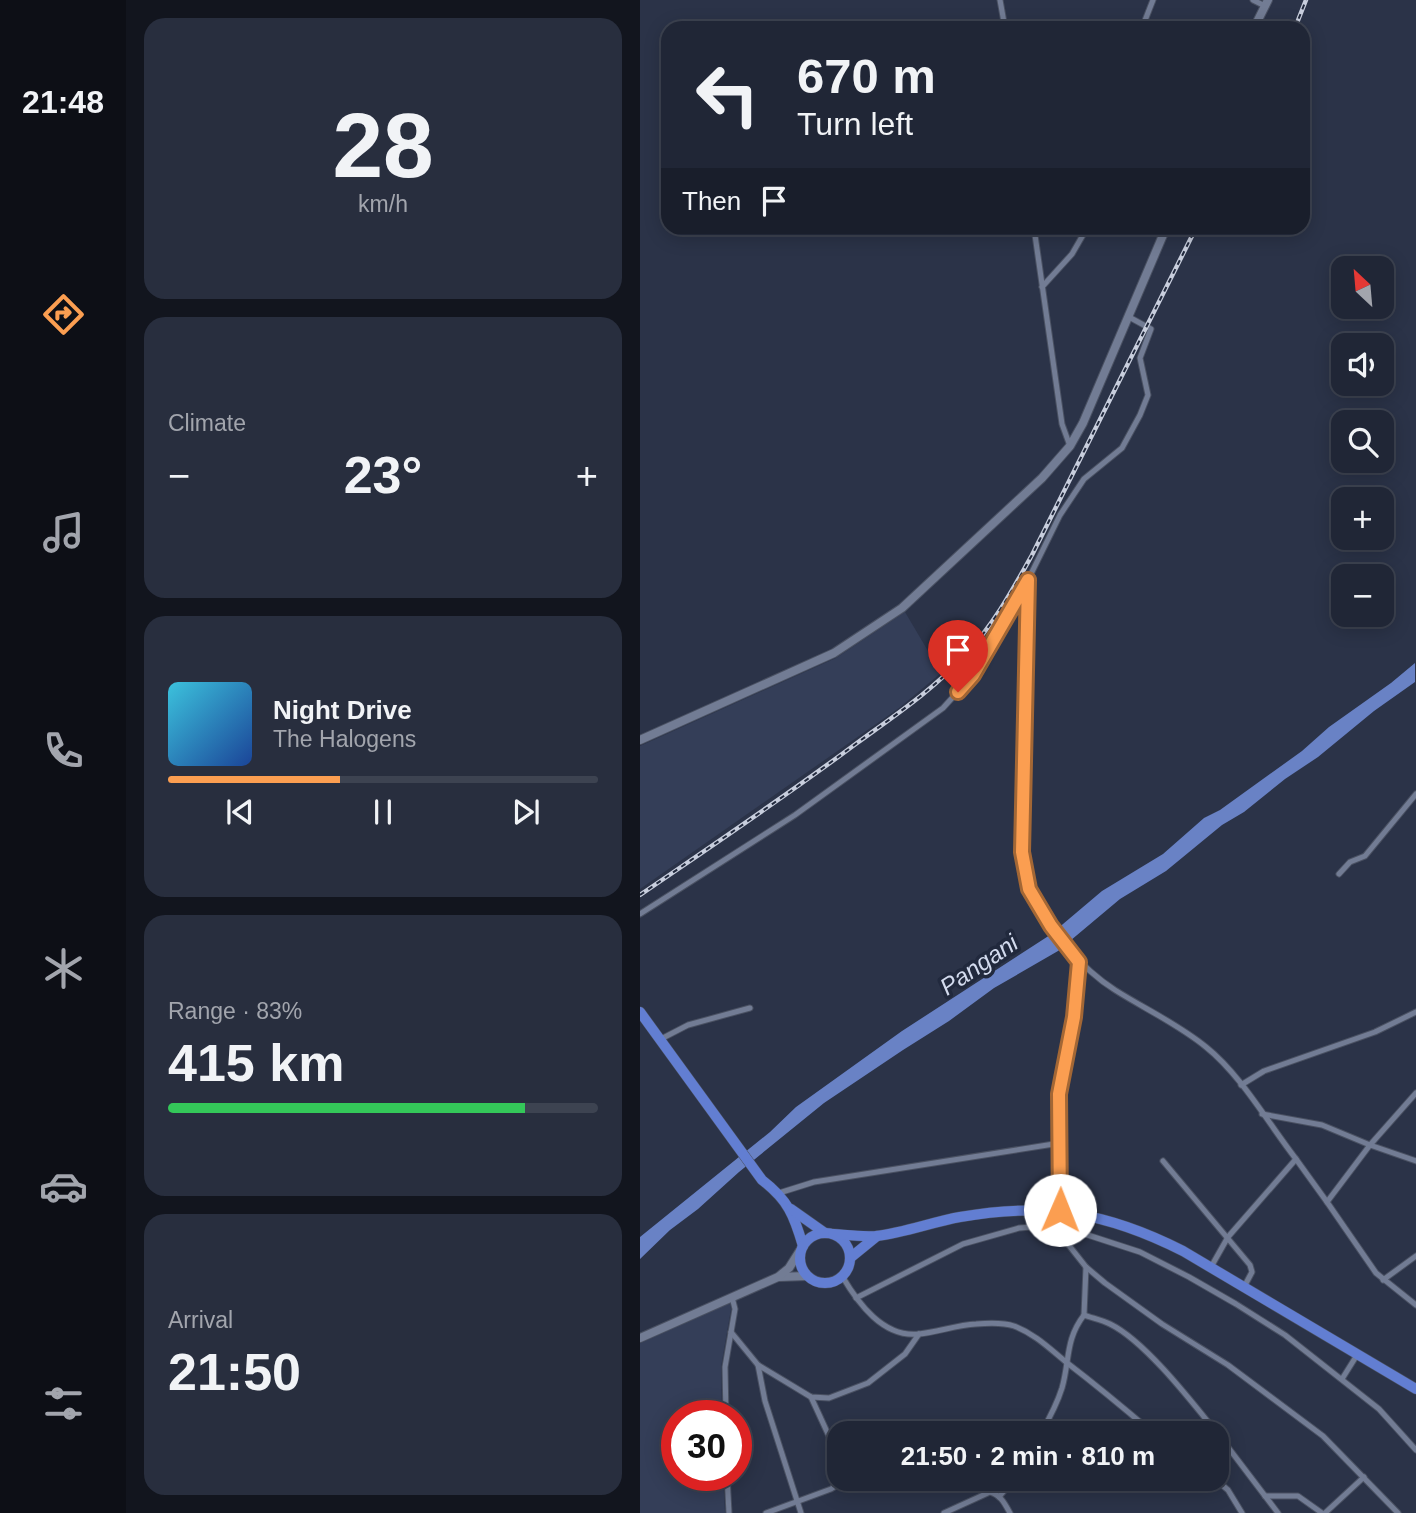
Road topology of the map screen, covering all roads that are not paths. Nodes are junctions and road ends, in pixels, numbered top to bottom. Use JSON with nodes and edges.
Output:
{"nodes":[{"id":1,"x":1000,"y":0,"type":"edge"},
{"id":2,"x":1153,"y":0,"type":"edge"},
{"id":3,"x":1253,"y":0,"type":"edge"},
{"id":4,"x":1266,"y":3,"type":"edge"},
{"id":5,"x":1004,"y":21,"type":"edge"},
{"id":6,"x":1145,"y":21,"type":"edge"},
{"id":7,"x":1257,"y":21,"type":"edge"},
{"id":8,"x":1035,"y":235,"type":"edge"},
{"id":9,"x":1083,"y":235,"type":"edge"},
{"id":10,"x":1163,"y":235,"type":"edge"},
{"id":11,"x":1042,"y":287,"type":"junction"},
{"id":12,"x":1129,"y":317,"type":"junction"},
{"id":13,"x":1070,"y":446,"type":"junction"},
{"id":14,"x":1028,"y":580,"type":"junction"},
{"id":15,"x":640,"y":740,"type":"edge"},
{"id":16,"x":1415,"y":794,"type":"edge"},
{"id":17,"x":1339,"y":874,"type":"dead end"},
{"id":18,"x":640,"y":914,"type":"edge"},
{"id":19,"x":1079,"y":962,"type":"junction"},
{"id":20,"x":750,"y":1008,"type":"dead end"},
{"id":21,"x":640,"y":1012,"type":"edge"},
{"id":22,"x":1415,"y":1012,"type":"edge"},
{"id":23,"x":659,"y":1040,"type":"junction"},
{"id":24,"x":1241,"y":1085,"type":"junction"},
{"id":25,"x":1415,"y":1093,"type":"edge"},
{"id":26,"x":1262,"y":1114,"type":"junction"},
{"id":27,"x":1060,"y":1143,"type":"junction"},
{"id":28,"x":1370,"y":1145,"type":"junction"},
{"id":29,"x":1296,"y":1159,"type":"junction"},
{"id":30,"x":1163,"y":1161,"type":"dead end"},
{"id":31,"x":1415,"y":1161,"type":"edge"},
{"id":32,"x":779,"y":1193,"type":"junction"},
{"id":33,"x":1328,"y":1202,"type":"junction"},
{"id":34,"x":790,"y":1208,"type":"junction"},
{"id":35,"x":1060,"y":1210,"type":"junction"},
{"id":36,"x":1057,"y":1225,"type":"junction"},
{"id":37,"x":829,"y":1233,"type":"junction"},
{"id":38,"x":877,"y":1236,"type":"junction"},
{"id":39,"x":1228,"y":1237,"type":"junction"},
{"id":40,"x":802,"y":1247,"type":"junction"},
{"id":41,"x":1415,"y":1256,"type":"edge"},
{"id":42,"x":850,"y":1258,"type":"junction"},
{"id":43,"x":1086,"y":1268,"type":"junction"},
{"id":44,"x":1211,"y":1268,"type":"junction"},
{"id":45,"x":807,"y":1276,"type":"junction"},
{"id":46,"x":842,"y":1276,"type":"junction"},
{"id":47,"x":778,"y":1277,"type":"junction"},
{"id":48,"x":1383,"y":1280,"type":"junction"},
{"id":49,"x":1244,"y":1287,"type":"junction"},
{"id":50,"x":732,"y":1297,"type":"junction"},
{"id":51,"x":856,"y":1298,"type":"junction"},
{"id":52,"x":1415,"y":1305,"type":"edge"},
{"id":53,"x":1084,"y":1315,"type":"junction"},
{"id":54,"x":732,"y":1332,"type":"junction"},
{"id":55,"x":919,"y":1334,"type":"junction"},
{"id":56,"x":640,"y":1338,"type":"edge"},
{"id":57,"x":1358,"y":1355,"type":"junction"},
{"id":58,"x":1065,"y":1361,"type":"junction"},
{"id":59,"x":758,"y":1365,"type":"junction"},
{"id":60,"x":1342,"y":1379,"type":"junction"},
{"id":61,"x":1415,"y":1389,"type":"edge"},
{"id":62,"x":812,"y":1397,"type":"junction"},
{"id":63,"x":726,"y":1400,"type":"edge"},
{"id":64,"x":1047,"y":1421,"type":"edge"},
{"id":65,"x":1138,"y":1421,"type":"edge"},
{"id":66,"x":1206,"y":1421,"type":"edge"},
{"id":67,"x":827,"y":1431,"type":"edge"},
{"id":68,"x":1229,"y":1450,"type":"edge"},
{"id":69,"x":1415,"y":1450,"type":"edge"},
{"id":70,"x":1364,"y":1478,"type":"junction"},
{"id":71,"x":728,"y":1491,"type":"edge"},
{"id":72,"x":827,"y":1491,"type":"edge"},
{"id":73,"x":1004,"y":1491,"type":"edge"},
{"id":74,"x":1229,"y":1491,"type":"edge"},
{"id":75,"x":1265,"y":1496,"type":"junction"},
{"id":76,"x":999,"y":1497,"type":"junction"},
{"id":77,"x":798,"y":1503,"type":"junction"},
{"id":78,"x":729,"y":1513,"type":"edge"},
{"id":79,"x":766,"y":1513,"type":"edge"},
{"id":80,"x":801,"y":1513,"type":"edge"},
{"id":81,"x":944,"y":1513,"type":"edge"},
{"id":82,"x":1010,"y":1513,"type":"edge"},
{"id":83,"x":1242,"y":1513,"type":"edge"},
{"id":84,"x":1278,"y":1513,"type":"edge"},
{"id":85,"x":1324,"y":1513,"type":"edge"},
{"id":86,"x":1398,"y":1513,"type":"edge"}],
"edges":[{"from":1,"to":5,"type":"street"},
{"from":2,"to":6,"type":"street"},
{"from":3,"to":4,"type":"street"},
{"from":4,"to":7,"type":"main road"},
{"from":8,"to":11,"type":"street"},
{"from":9,"to":11,"type":"street"},
{"from":10,"to":12,"type":"main road"},
{"from":11,"to":13,"type":"street"},
{"from":12,"to":13,"type":"main road"},
{"from":12,"to":14,"type":"street"},
{"from":13,"to":15,"type":"main road"},
{"from":14,"to":18,"type":"street"},
{"from":14,"to":19,"type":"street"},
{"from":16,"to":17,"type":"street"},
{"from":19,"to":24,"type":"street"},
{"from":19,"to":27,"type":"street"},
{"from":20,"to":23,"type":"street"},
{"from":21,"to":23,"type":"highway"},
{"from":22,"to":24,"type":"street"},
{"from":23,"to":32,"type":"highway"},
{"from":24,"to":26,"type":"street"},
{"from":25,"to":28,"type":"street"},
{"from":26,"to":28,"type":"street"},
{"from":26,"to":29,"type":"street"},
{"from":27,"to":32,"type":"street"},
{"from":27,"to":35,"type":"street"},
{"from":28,"to":31,"type":"street"},
{"from":28,"to":33,"type":"street"},
{"from":29,"to":33,"type":"street"},
{"from":29,"to":39,"type":"street"},
{"from":30,"to":39,"type":"street"},
{"from":32,"to":34,"type":"highway"},
{"from":33,"to":48,"type":"street"},
{"from":34,"to":37,"type":"highway"},
{"from":34,"to":40,"type":"highway"},
{"from":35,"to":36,"type":"street"},
{"from":35,"to":38,"type":"highway"},
{"from":35,"to":44,"type":"highway"},
{"from":36,"to":43,"type":"street"},
{"from":36,"to":51,"type":"street"},
{"from":36,"to":60,"type":"street"},
{"from":37,"to":38,"type":"highway"},
{"from":37,"to":40,"type":"highway"},
{"from":37,"to":42,"type":"highway"},
{"from":38,"to":42,"type":"highway"},
{"from":39,"to":44,"type":"street"},
{"from":39,"to":49,"type":"street"},
{"from":40,"to":45,"type":"highway"},
{"from":40,"to":47,"type":"main road"},
{"from":41,"to":48,"type":"street"},
{"from":42,"to":46,"type":"highway"},
{"from":43,"to":53,"type":"street"},
{"from":43,"to":70,"type":"street"},
{"from":44,"to":49,"type":"highway"},
{"from":45,"to":46,"type":"highway"},
{"from":45,"to":47,"type":"main road"},
{"from":46,"to":51,"type":"street"},
{"from":47,"to":50,"type":"main road"},
{"from":48,"to":52,"type":"street"},
{"from":49,"to":57,"type":"highway"},
{"from":50,"to":54,"type":"street"},
{"from":50,"to":56,"type":"main road"},
{"from":51,"to":55,"type":"street"},
{"from":53,"to":58,"type":"street"},
{"from":53,"to":66,"type":"street"},
{"from":54,"to":59,"type":"street"},
{"from":54,"to":63,"type":"street"},
{"from":55,"to":58,"type":"street"},
{"from":55,"to":62,"type":"street"},
{"from":57,"to":60,"type":"street"},
{"from":57,"to":61,"type":"highway"},
{"from":58,"to":64,"type":"street"},
{"from":58,"to":65,"type":"street"},
{"from":59,"to":62,"type":"street"},
{"from":59,"to":77,"type":"street"},
{"from":60,"to":69,"type":"street"},
{"from":62,"to":67,"type":"street"},
{"from":68,"to":75,"type":"street"},
{"from":70,"to":85,"type":"street"},
{"from":70,"to":86,"type":"street"},
{"from":71,"to":78,"type":"street"},
{"from":72,"to":77,"type":"street"},
{"from":73,"to":76,"type":"street"},
{"from":74,"to":83,"type":"street"},
{"from":75,"to":84,"type":"street"},
{"from":75,"to":85,"type":"street"},
{"from":76,"to":81,"type":"street"},
{"from":76,"to":82,"type":"street"},
{"from":77,"to":79,"type":"street"},
{"from":77,"to":80,"type":"street"}]}
